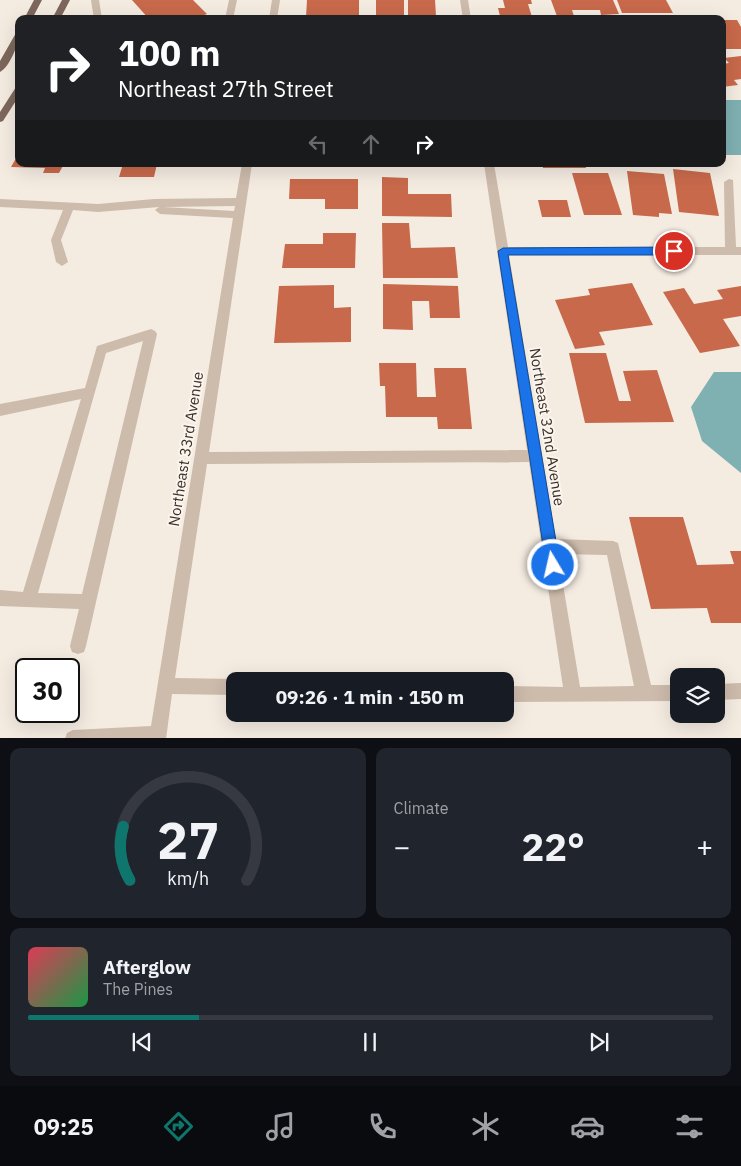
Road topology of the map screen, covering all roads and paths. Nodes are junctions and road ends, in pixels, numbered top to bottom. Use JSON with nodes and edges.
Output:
{"nodes":[{"id":1,"x":38,"y":0,"type":"edge"},
{"id":2,"x":66,"y":0,"type":"edge"},
{"id":3,"x":95,"y":0,"type":"edge"},
{"id":4,"x":233,"y":0,"type":"edge"},
{"id":5,"x":276,"y":0,"type":"edge"},
{"id":6,"x":464,"y":0,"type":"edge"},
{"id":7,"x":30,"y":15,"type":"edge"},
{"id":8,"x":58,"y":15,"type":"edge"},
{"id":9,"x":97,"y":15,"type":"edge"},
{"id":10,"x":230,"y":15,"type":"edge"},
{"id":11,"x":274,"y":15,"type":"edge"},
{"id":12,"x":466,"y":15,"type":"edge"},
{"id":13,"x":15,"y":42,"type":"edge"},
{"id":14,"x":0,"y":69,"type":"edge"},
{"id":15,"x":15,"y":95,"type":"edge"},
{"id":16,"x":0,"y":119,"type":"edge"},
{"id":17,"x":247,"y":167,"type":"edge"},
{"id":18,"x":489,"y":167,"type":"edge"},
{"id":19,"x":728,"y":182,"type":"dead end"},
{"id":20,"x":1,"y":205,"type":"edge"},
{"id":21,"x":69,"y":207,"type":"junction"},
{"id":22,"x":240,"y":208,"type":"junction"},
{"id":23,"x":503,"y":251,"type":"junction"},
{"id":24,"x":736,"y":251,"type":"edge"},
{"id":25,"x":62,"y":262,"type":"dead end"},
{"id":26,"x":90,"y":392,"type":"junction"},
{"id":27,"x":0,"y":410,"type":"edge"},
{"id":28,"x":535,"y":456,"type":"junction"},
{"id":29,"x":201,"y":458,"type":"junction"},
{"id":30,"x":550,"y":546,"type":"junction"},
{"id":31,"x":0,"y":598,"type":"edge"},
{"id":32,"x":28,"y":600,"type":"junction"},
{"id":33,"x":88,"y":602,"type":"junction"},
{"id":34,"x":78,"y":646,"type":"dead end"},
{"id":35,"x":166,"y":686,"type":"junction"},
{"id":36,"x":226,"y":688,"type":"edge"},
{"id":37,"x":741,"y":691,"type":"edge"},
{"id":38,"x":725,"y":692,"type":"edge"},
{"id":39,"x":670,"y":693,"type":"edge"},
{"id":40,"x":514,"y":694,"type":"edge"},
{"id":41,"x":644,"y":694,"type":"junction"},
{"id":42,"x":573,"y":695,"type":"junction"},
{"id":43,"x":158,"y":736,"type":"edge"},
{"id":44,"x":73,"y":738,"type":"edge"}],
"edges":[{"from":1,"to":7,"type":"main road"},
{"from":2,"to":8,"type":"main road"},
{"from":3,"to":9,"type":"street"},
{"from":4,"to":10,"type":"street"},
{"from":5,"to":11,"type":"street"},
{"from":6,"to":12,"type":"street"},
{"from":13,"to":14,"type":"main road"},
{"from":15,"to":16,"type":"main road"},
{"from":17,"to":22,"type":"street","name":"Northeast 33rd Avenue"},
{"from":18,"to":23,"type":"street","name":"Northeast 32nd Avenue"},
{"from":19,"to":24,"type":"street"},
{"from":20,"to":21,"type":"street"},
{"from":21,"to":22,"type":"street"},
{"from":21,"to":25,"type":"street"},
{"from":22,"to":29,"type":"street","name":"Northeast 33rd Avenue"},
{"from":23,"to":24,"type":"street"},
{"from":23,"to":28,"type":"street","name":"Northeast 32nd Avenue"},
{"from":26,"to":27,"type":"street"},
{"from":26,"to":32,"type":"street"},
{"from":26,"to":33,"type":"street"},
{"from":28,"to":29,"type":"street"},
{"from":28,"to":30,"type":"street","name":"Northeast 32nd Avenue"},
{"from":29,"to":35,"type":"street","name":"Northeast 33rd Avenue"},
{"from":30,"to":41,"type":"street"},
{"from":30,"to":42,"type":"street","name":"Northeast 32nd Avenue"},
{"from":31,"to":32,"type":"street"},
{"from":32,"to":33,"type":"street"},
{"from":33,"to":34,"type":"street"},
{"from":35,"to":36,"type":"street"},
{"from":35,"to":43,"type":"street","name":"Northeast 33rd Avenue"},
{"from":37,"to":38,"type":"street"},
{"from":39,"to":41,"type":"street"},
{"from":40,"to":42,"type":"street"},
{"from":41,"to":42,"type":"street"},
{"from":43,"to":44,"type":"street"}]}
